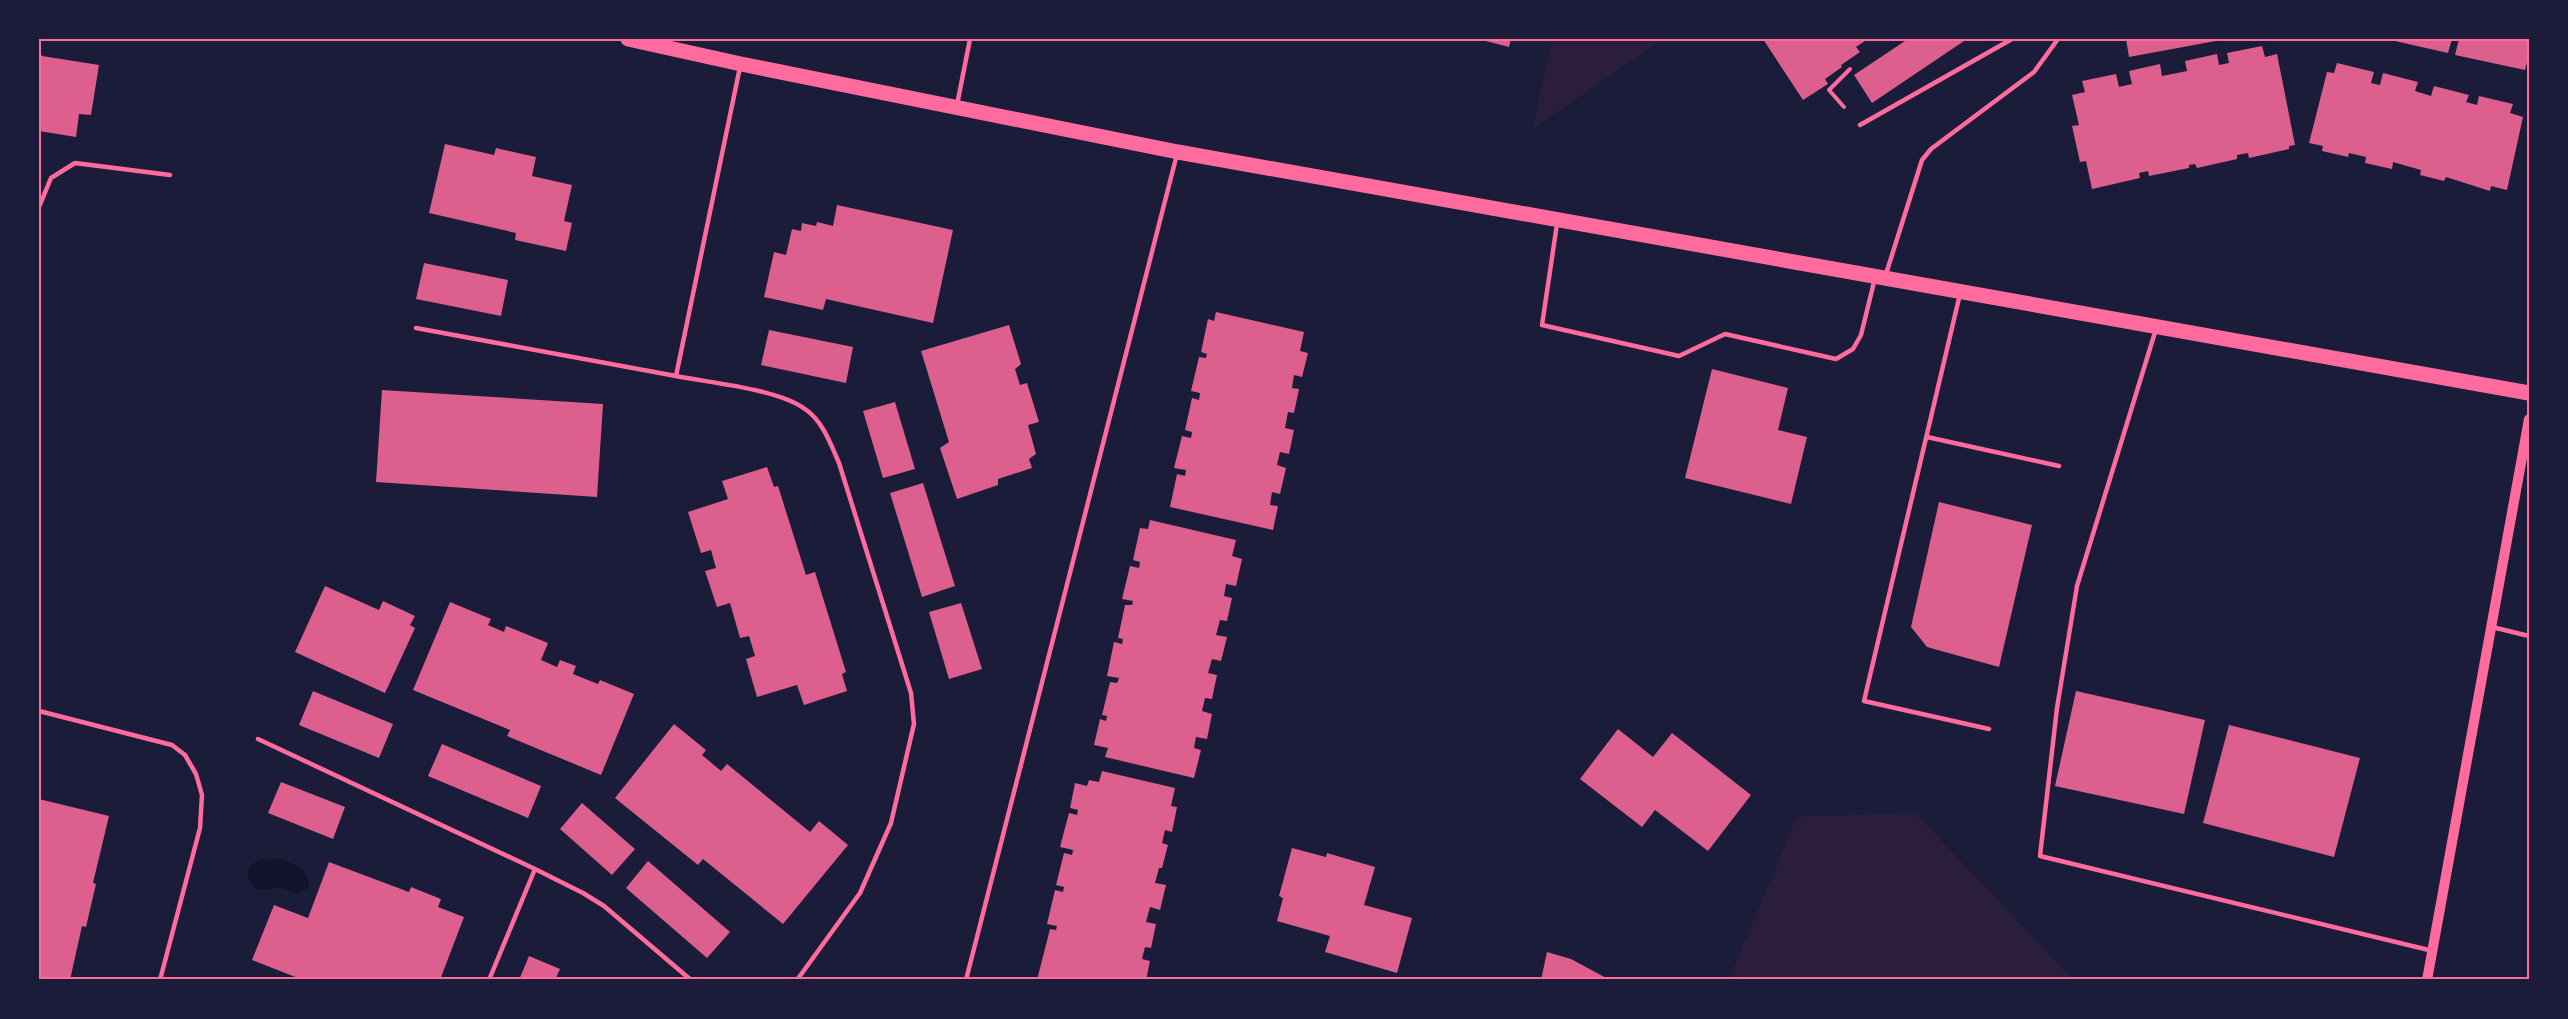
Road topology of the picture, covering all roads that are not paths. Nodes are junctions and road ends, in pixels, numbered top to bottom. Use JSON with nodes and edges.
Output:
{"nodes":[{"id":1,"x":628,"y":39,"type":"edge"},
{"id":2,"x":970,"y":39,"type":"edge"},
{"id":3,"x":2012,"y":39,"type":"edge"},
{"id":4,"x":2058,"y":39,"type":"edge"},
{"id":5,"x":741,"y":64,"type":"junction"},
{"id":6,"x":957,"y":108,"type":"junction"},
{"id":7,"x":1860,"y":125,"type":"road end"},
{"id":8,"x":1178,"y":152,"type":"junction"},
{"id":9,"x":170,"y":174,"type":"dead end"},
{"id":10,"x":39,"y":207,"type":"edge"},
{"id":11,"x":1558,"y":218,"type":"junction"},
{"id":12,"x":1880,"y":276,"type":"junction"},
{"id":13,"x":1960,"y":291,"type":"junction"},
{"id":14,"x":2156,"y":326,"type":"junction"},
{"id":15,"x":416,"y":328,"type":"dead end"},
{"id":16,"x":676,"y":376,"type":"junction"},
{"id":17,"x":2529,"y":393,"type":"edge"},
{"id":18,"x":2529,"y":419,"type":"edge"},
{"id":19,"x":1927,"y":437,"type":"junction"},
{"id":20,"x":2059,"y":466,"type":"dead end"},
{"id":21,"x":2492,"y":627,"type":"junction"},
{"id":22,"x":2529,"y":636,"type":"edge"},
{"id":23,"x":39,"y":711,"type":"edge"},
{"id":24,"x":1989,"y":729,"type":"dead end"},
{"id":25,"x":258,"y":739,"type":"dead end"},
{"id":26,"x":535,"y":869,"type":"junction"},
{"id":27,"x":2433,"y":951,"type":"junction"},
{"id":28,"x":160,"y":980,"type":"edge"},
{"id":29,"x":489,"y":980,"type":"edge"},
{"id":30,"x":691,"y":980,"type":"edge"},
{"id":31,"x":797,"y":980,"type":"edge"},
{"id":32,"x":966,"y":980,"type":"edge"},
{"id":33,"x":2427,"y":980,"type":"edge"}],
"edges":[{"from":1,"to":5,"type":"main road"},
{"from":2,"to":6,"type":"lane"},
{"from":3,"to":7,"type":"lane"},
{"from":4,"to":12,"type":"lane"},
{"from":5,"to":6,"type":"main road"},
{"from":5,"to":16,"type":"lane"},
{"from":6,"to":8,"type":"main road"},
{"from":8,"to":11,"type":"main road"},
{"from":8,"to":32,"type":"lane"},
{"from":9,"to":10,"type":"lane"},
{"from":11,"to":12,"type":"main road"},
{"from":11,"to":12,"type":"lane"},
{"from":12,"to":13,"type":"main road"},
{"from":13,"to":14,"type":"main road"},
{"from":13,"to":19,"type":"lane"},
{"from":14,"to":17,"type":"main road"},
{"from":14,"to":27,"type":"lane"},
{"from":15,"to":16,"type":"lane"},
{"from":16,"to":31,"type":"lane"},
{"from":18,"to":21,"type":"street"},
{"from":19,"to":20,"type":"lane"},
{"from":19,"to":24,"type":"lane"},
{"from":21,"to":22,"type":"lane"},
{"from":21,"to":27,"type":"street"},
{"from":23,"to":28,"type":"lane"},
{"from":25,"to":26,"type":"lane"},
{"from":26,"to":29,"type":"lane"},
{"from":26,"to":30,"type":"lane"},
{"from":27,"to":33,"type":"street"}]}
